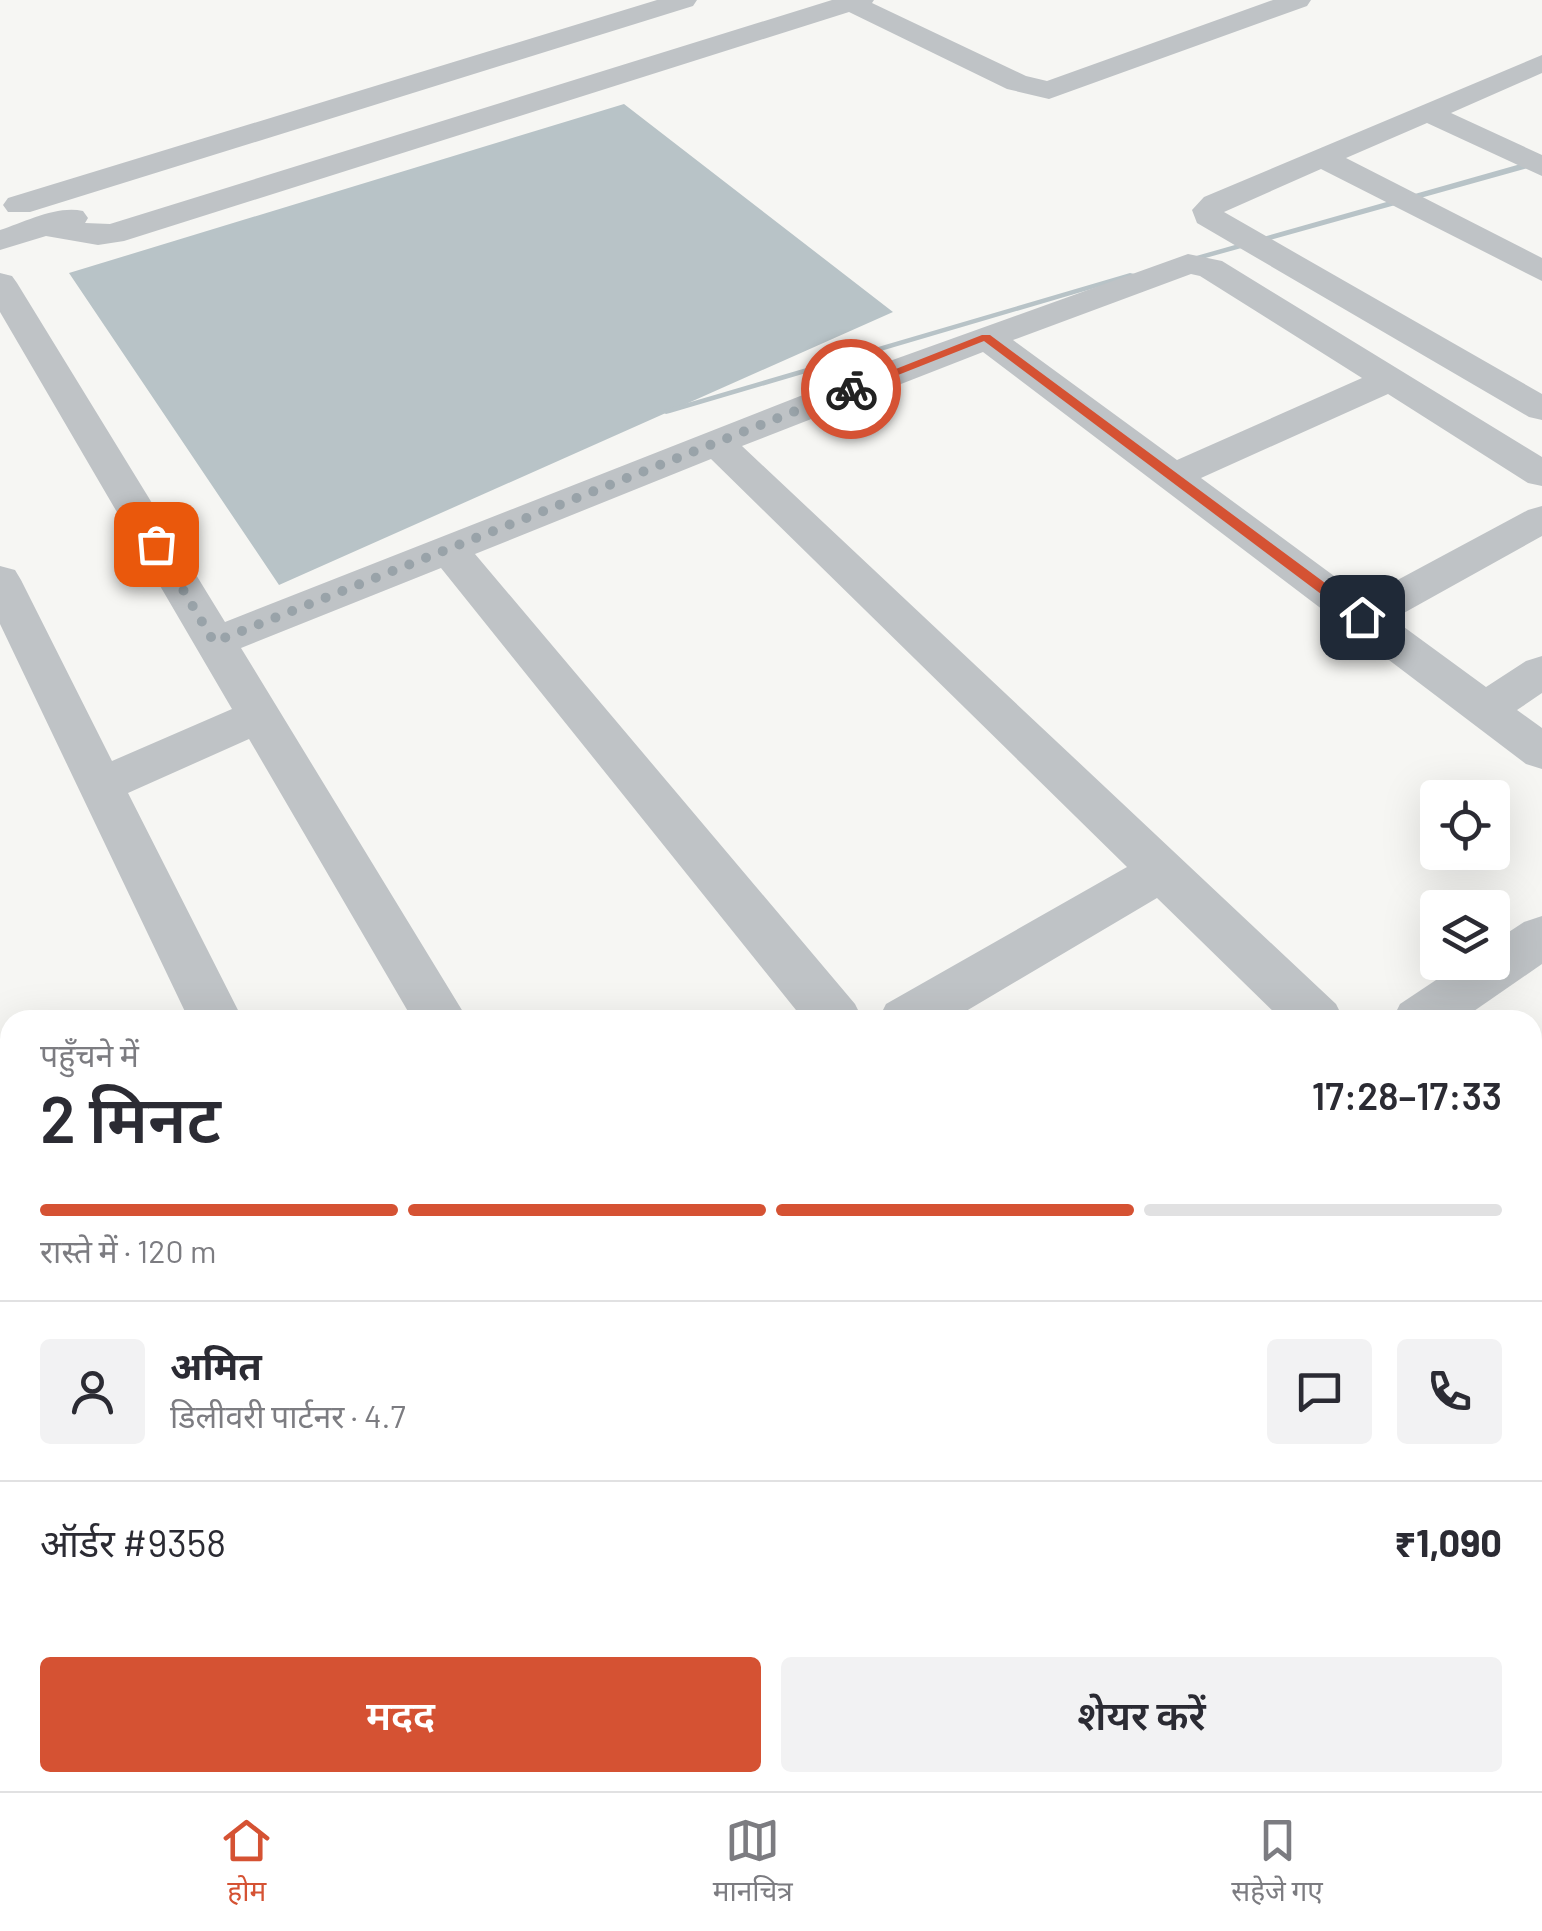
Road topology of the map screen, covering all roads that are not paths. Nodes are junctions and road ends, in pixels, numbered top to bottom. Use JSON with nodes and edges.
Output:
{"nodes":[{"id":1,"x":606,"y":0,"type":"edge"},
{"id":2,"x":684,"y":0,"type":"edge"},
{"id":3,"x":779,"y":0,"type":"edge"},
{"id":4,"x":1298,"y":0,"type":"edge"},
{"id":5,"x":852,"y":1,"type":"edge"},
{"id":6,"x":1533,"y":74,"type":"edge"},
{"id":7,"x":298,"y":90,"type":"dead end"},
{"id":8,"x":1426,"y":112,"type":"junction"},
{"id":9,"x":1320,"y":157,"type":"junction"},
{"id":10,"x":54,"y":164,"type":"dead end"},
{"id":11,"x":1542,"y":166,"type":"edge"},
{"id":12,"x":19,"y":206,"type":"edge"},
{"id":13,"x":0,"y":240,"type":"edge"},
{"id":14,"x":1542,"y":271,"type":"edge"},
{"id":15,"x":0,"y":283,"type":"edge"},
{"id":16,"x":986,"y":337,"type":"junction"},
{"id":17,"x":1389,"y":380,"type":"junction"},
{"id":18,"x":1542,"y":409,"type":"edge"},
{"id":19,"x":716,"y":442,"type":"junction"},
{"id":20,"x":1542,"y":474,"type":"edge"},
{"id":21,"x":1174,"y":476,"type":"junction"},
{"id":22,"x":1542,"y":519,"type":"edge"},
{"id":23,"x":448,"y":549,"type":"junction"},
{"id":24,"x":0,"y":580,"type":"edge"},
{"id":25,"x":1362,"y":617,"type":"junction"},
{"id":26,"x":214,"y":642,"type":"junction"},
{"id":27,"x":1542,"y":672,"type":"edge"},
{"id":28,"x":1485,"y":709,"type":"junction"},
{"id":29,"x":259,"y":716,"type":"junction"},
{"id":30,"x":1542,"y":752,"type":"edge"},
{"id":31,"x":100,"y":786,"type":"junction"},
{"id":32,"x":1162,"y":871,"type":"junction"},
{"id":33,"x":1542,"y":938,"type":"edge"},
{"id":34,"x":211,"y":1010,"type":"edge"},
{"id":35,"x":435,"y":1010,"type":"edge"},
{"id":36,"x":828,"y":1010,"type":"edge"},
{"id":37,"x":922,"y":1010,"type":"edge"},
{"id":38,"x":1307,"y":1010,"type":"edge"},
{"id":39,"x":1434,"y":1010,"type":"edge"}],
"edges":[{"from":1,"to":7,"type":"street"},
{"from":2,"to":12,"type":"street"},
{"from":3,"to":12,"type":"street"},
{"from":4,"to":5,"type":"street"},
{"from":5,"to":12,"type":"street"},
{"from":6,"to":8,"type":"street"},
{"from":8,"to":9,"type":"street"},
{"from":8,"to":11,"type":"street"},
{"from":9,"to":14,"type":"street"},
{"from":9,"to":18,"type":"street"},
{"from":10,"to":12,"type":"street"},
{"from":12,"to":13,"type":"street"},
{"from":15,"to":26,"type":"street"},
{"from":16,"to":17,"type":"street"},
{"from":16,"to":19,"type":"street"},
{"from":16,"to":21,"type":"street"},
{"from":17,"to":20,"type":"street"},
{"from":17,"to":21,"type":"street"},
{"from":19,"to":23,"type":"street"},
{"from":19,"to":32,"type":"street"},
{"from":21,"to":25,"type":"street"},
{"from":22,"to":25,"type":"street"},
{"from":23,"to":26,"type":"street"},
{"from":23,"to":36,"type":"street"},
{"from":24,"to":31,"type":"street"},
{"from":25,"to":28,"type":"street"},
{"from":26,"to":29,"type":"street"},
{"from":27,"to":28,"type":"street"},
{"from":28,"to":30,"type":"street"},
{"from":29,"to":31,"type":"street"},
{"from":29,"to":35,"type":"street"},
{"from":31,"to":34,"type":"street"},
{"from":32,"to":37,"type":"street"},
{"from":32,"to":38,"type":"street"},
{"from":33,"to":39,"type":"street"}]}
